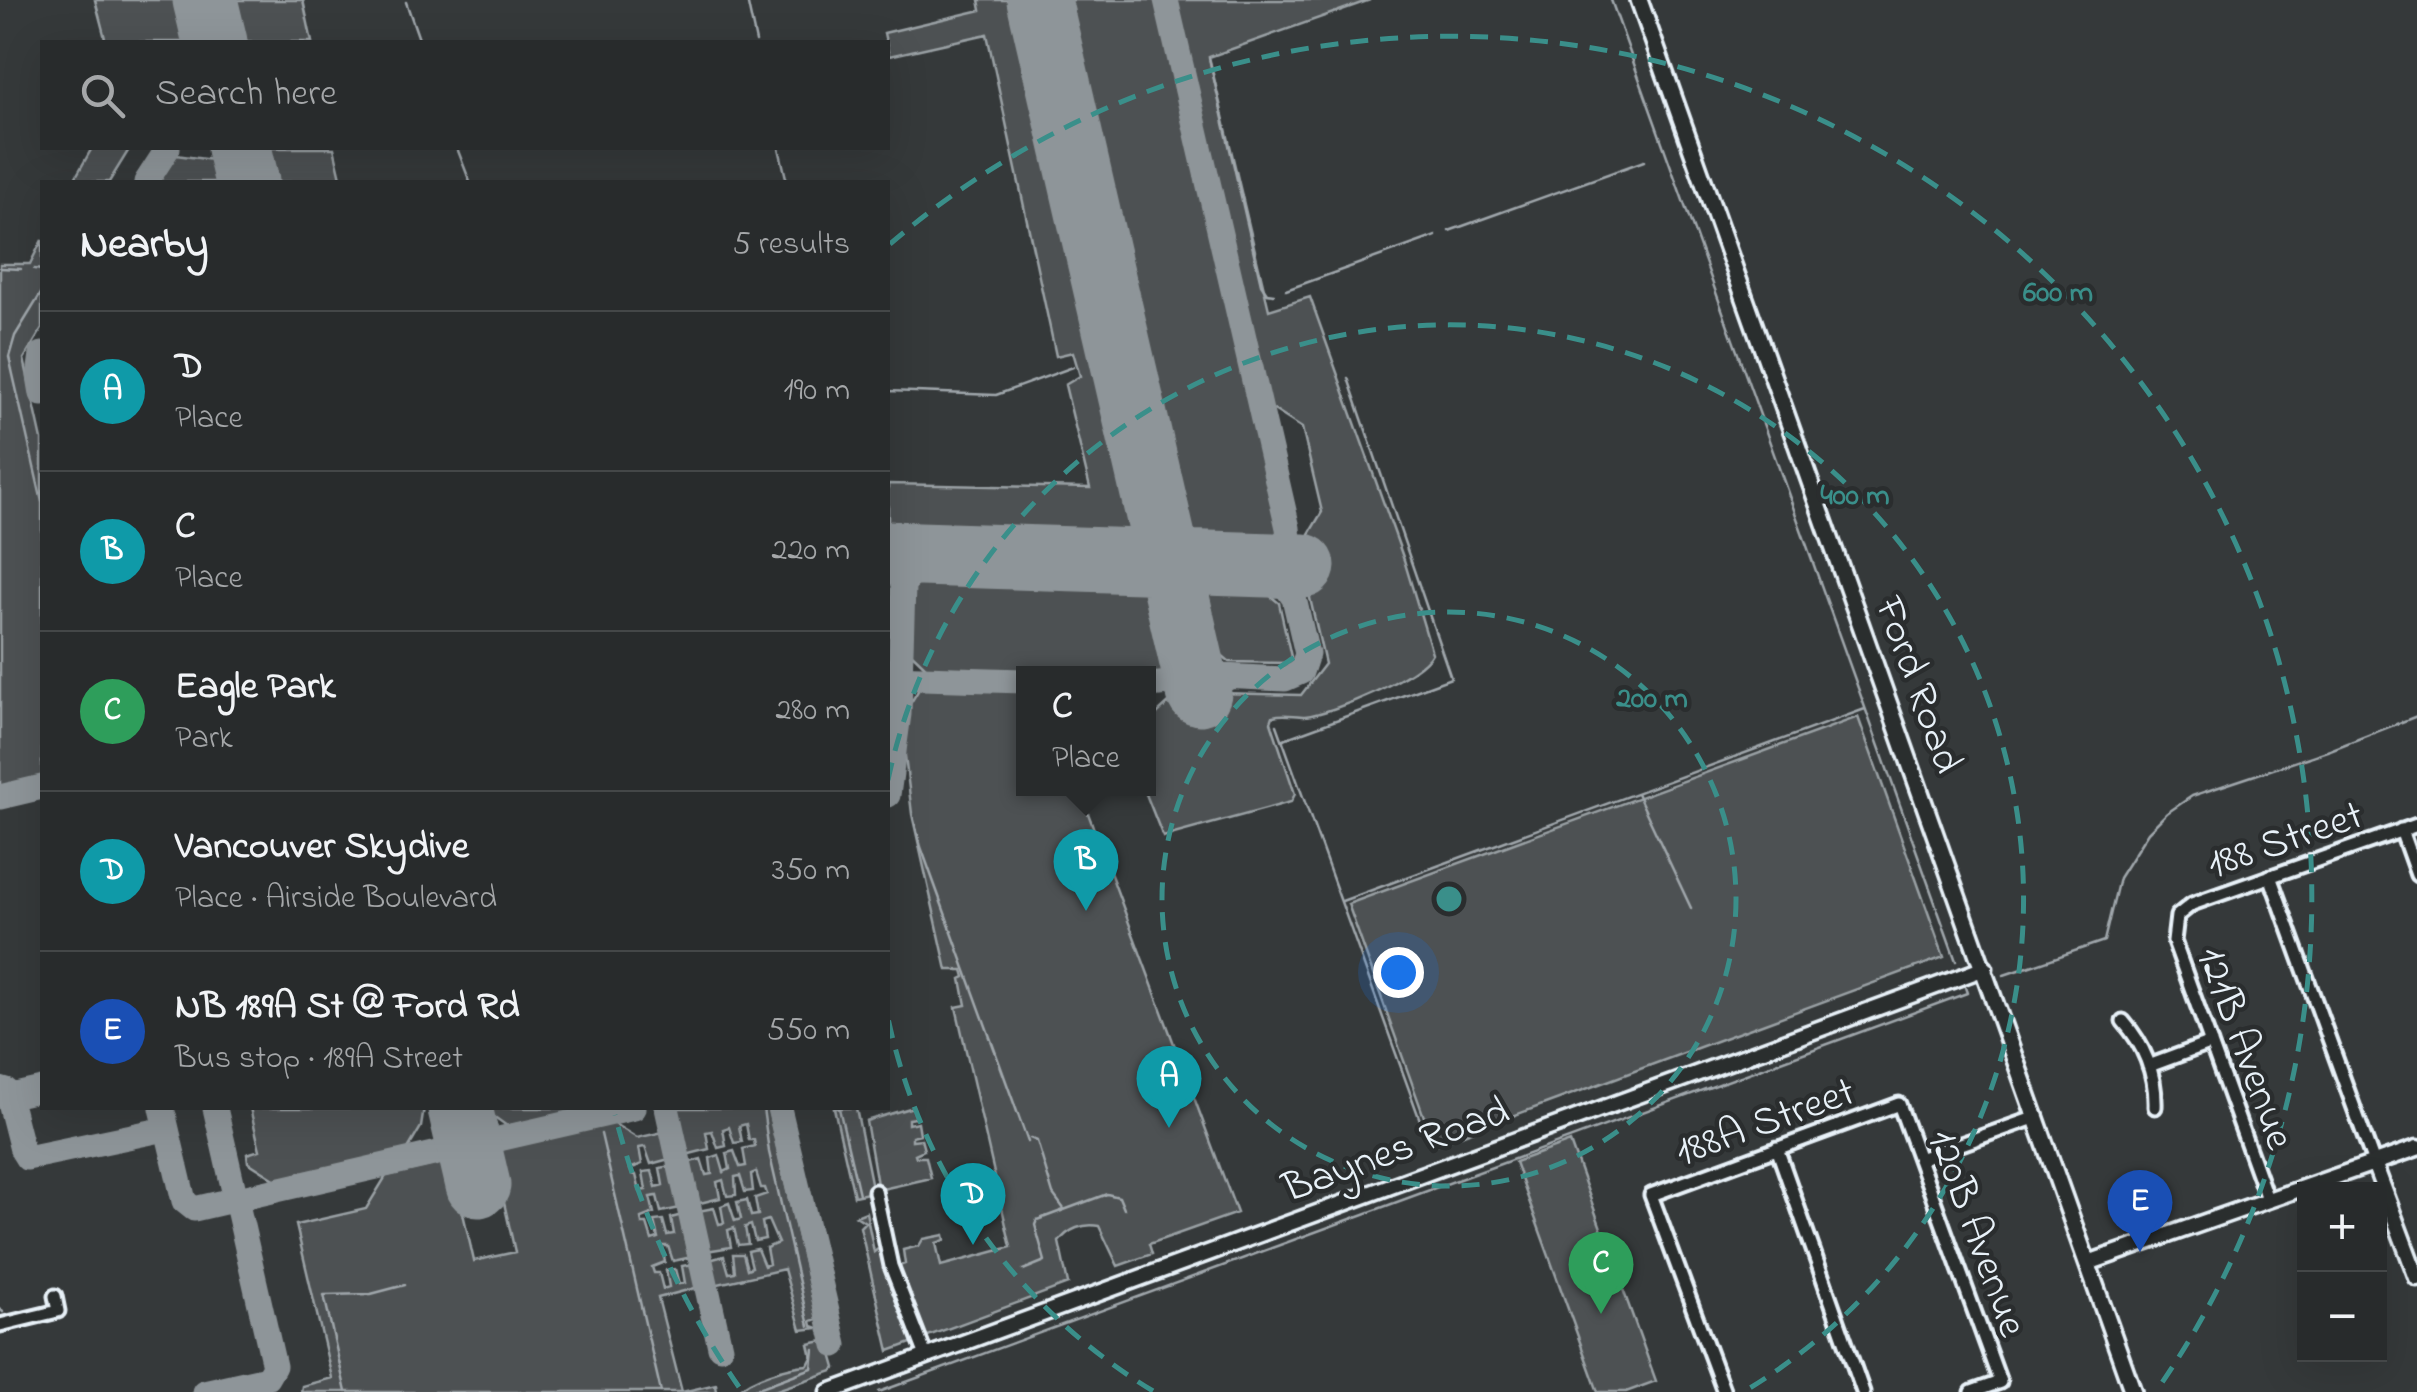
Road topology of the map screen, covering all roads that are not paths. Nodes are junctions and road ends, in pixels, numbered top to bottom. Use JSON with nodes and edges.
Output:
{"nodes":[{"id":1,"x":1639,"y":0,"type":"edge"},
{"id":2,"x":2417,"y":824,"type":"edge"},
{"id":3,"x":2401,"y":830,"type":"junction"},
{"id":4,"x":2417,"y":875,"type":"edge"},
{"id":5,"x":2270,"y":876,"type":"junction"},
{"id":6,"x":2176,"y":916,"type":"joint"},
{"id":7,"x":1985,"y":968,"type":"junction"},
{"id":8,"x":2123,"y":1021,"type":"dead end"},
{"id":9,"x":2212,"y":1043,"type":"junction"},
{"id":10,"x":2149,"y":1066,"type":"junction"},
{"id":11,"x":1899,"y":1104,"type":"joint"},
{"id":12,"x":2155,"y":1107,"type":"dead end"},
{"id":13,"x":2034,"y":1118,"type":"junction"},
{"id":14,"x":1777,"y":1148,"type":"junction"},
{"id":15,"x":2417,"y":1148,"type":"edge"},
{"id":16,"x":1919,"y":1159,"type":"junction"},
{"id":17,"x":2374,"y":1163,"type":"junction"},
{"id":18,"x":875,"y":1191,"type":"dead end"},
{"id":19,"x":2268,"y":1199,"type":"junction"},
{"id":20,"x":2088,"y":1263,"type":"junction"},
{"id":21,"x":2417,"y":1278,"type":"edge"},
{"id":22,"x":55,"y":1296,"type":"dead end"},
{"id":23,"x":0,"y":1325,"type":"edge"},
{"id":24,"x":926,"y":1356,"type":"junction"},
{"id":25,"x":829,"y":1392,"type":"edge"},
{"id":26,"x":1724,"y":1392,"type":"edge"},
{"id":27,"x":1863,"y":1392,"type":"edge"},
{"id":28,"x":1972,"y":1392,"type":"edge"},
{"id":29,"x":2133,"y":1392,"type":"edge"}],
"edges":[{"from":1,"to":7,"type":"main road","name":"Ford Road"},
{"from":2,"to":3,"type":"street","name":"188 Street"},
{"from":3,"to":4,"type":"street"},
{"from":3,"to":5,"type":"street","name":"188 Street"},
{"from":5,"to":6,"type":"street","name":"188 Street"},
{"from":5,"to":17,"type":"street"},
{"from":6,"to":9,"type":"street","name":"121B Avenue"},
{"from":7,"to":13,"type":"main road","name":"Ford Road"},
{"from":7,"to":24,"type":"street","name":"Baynes Road"},
{"from":8,"to":10,"type":"street"},
{"from":9,"to":10,"type":"street"},
{"from":9,"to":19,"type":"street","name":"121B Avenue"},
{"from":10,"to":12,"type":"street"},
{"from":11,"to":14,"type":"street","name":"188A Street"},
{"from":11,"to":16,"type":"street","name":"120B Avenue"},
{"from":13,"to":16,"type":"street"},
{"from":13,"to":20,"type":"main road","name":"Ford Road"},
{"from":14,"to":26,"type":"street","name":"188A Street"},
{"from":14,"to":27,"type":"street"},
{"from":15,"to":17,"type":"street"},
{"from":16,"to":28,"type":"street","name":"120B Avenue"},
{"from":17,"to":19,"type":"street"},
{"from":17,"to":21,"type":"street"},
{"from":18,"to":24,"type":"street"},
{"from":19,"to":20,"type":"street"},
{"from":20,"to":29,"type":"main road","name":"Ford Road"},
{"from":22,"to":23,"type":"street"},
{"from":24,"to":25,"type":"street","name":"Baynes Road"}]}
